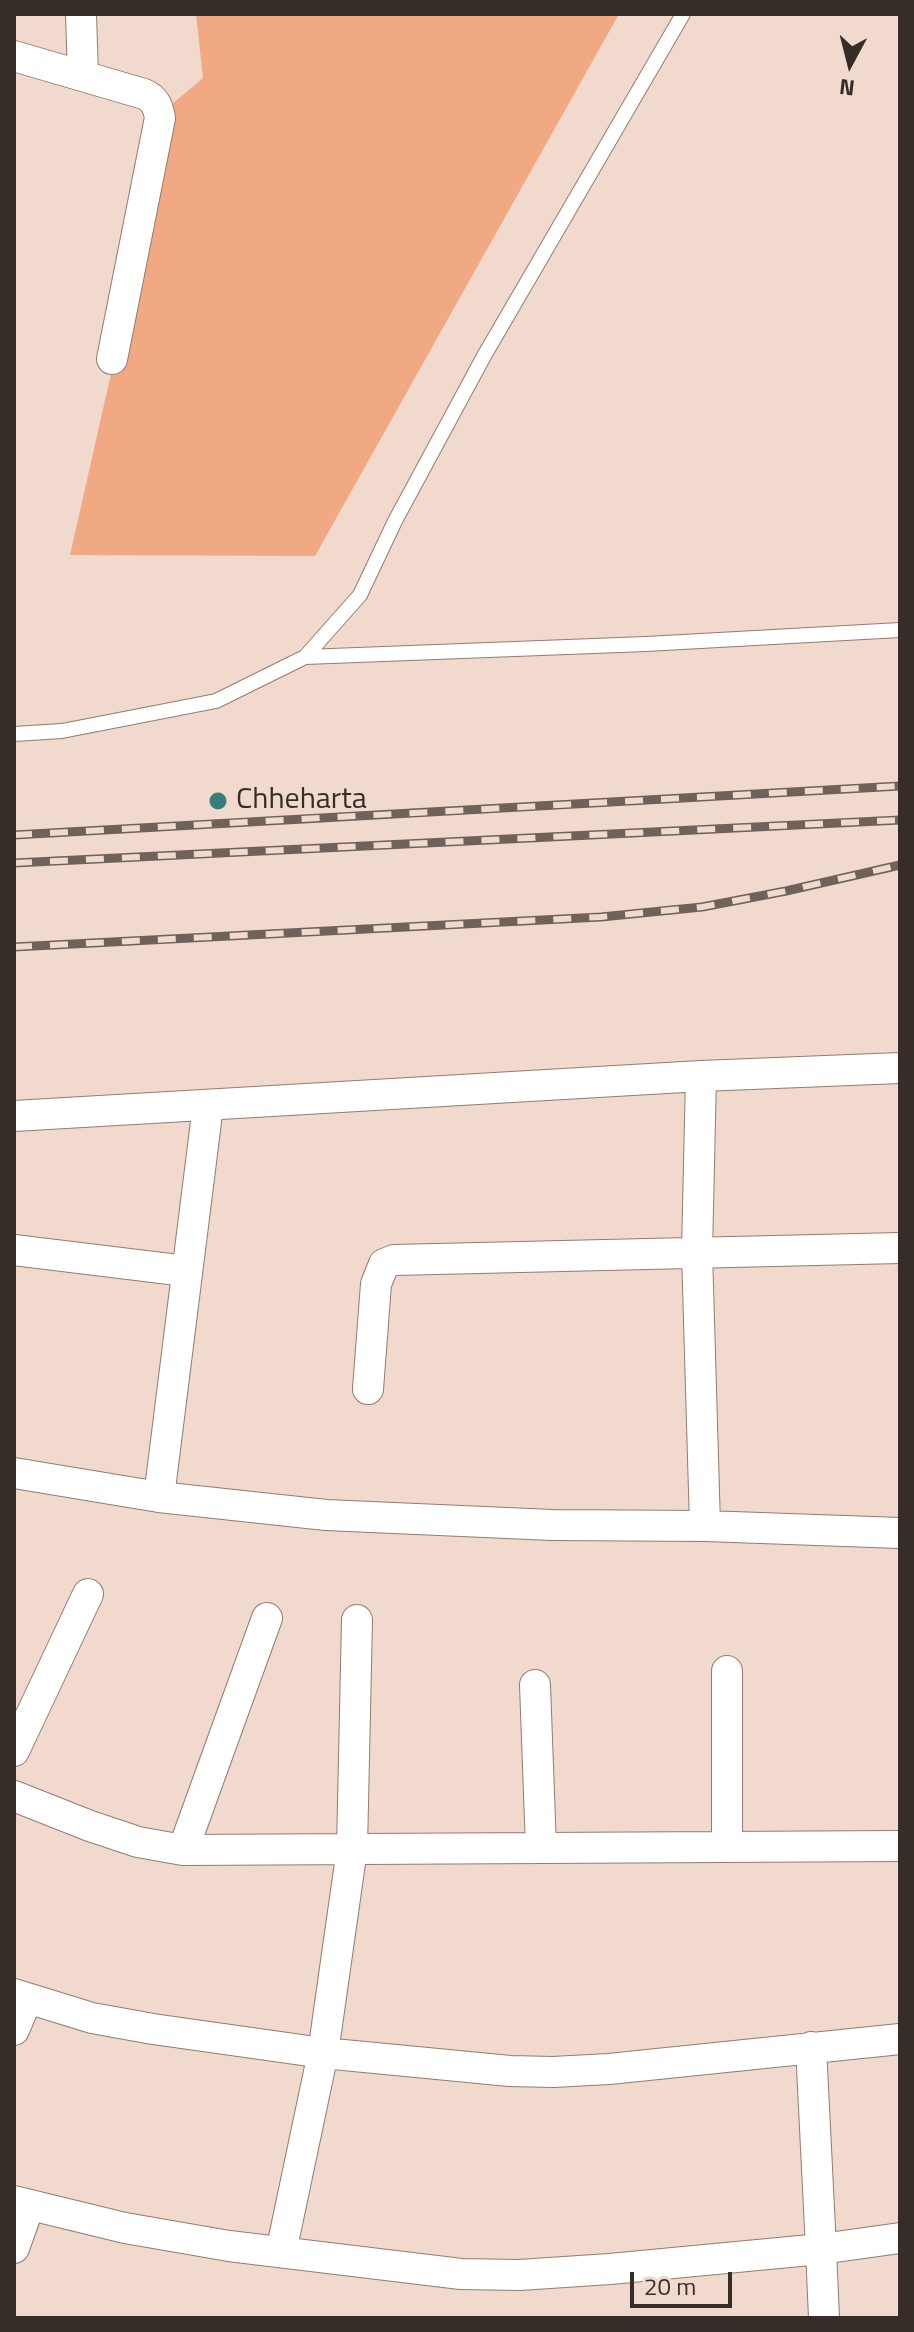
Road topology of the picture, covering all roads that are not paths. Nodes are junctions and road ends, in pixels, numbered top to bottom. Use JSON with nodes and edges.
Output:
{"nodes":[{"id":1,"x":81,"y":14,"type":"edge"},
{"id":2,"x":683,"y":14,"type":"edge"},
{"id":3,"x":14,"y":56,"type":"edge"},
{"id":4,"x":83,"y":76,"type":"junction"},
{"id":5,"x":112,"y":359,"type":"dead end"},
{"id":6,"x":900,"y":630,"type":"edge"},
{"id":7,"x":305,"y":657,"type":"junction"},
{"id":8,"x":14,"y":734,"type":"edge"},
{"id":9,"x":900,"y":1068,"type":"edge"},
{"id":10,"x":701,"y":1076,"type":"junction"},
{"id":11,"x":208,"y":1106,"type":"junction"},
{"id":12,"x":14,"y":1116,"type":"edge"},
{"id":13,"x":900,"y":1248,"type":"edge"},
{"id":14,"x":14,"y":1250,"type":"edge"},
{"id":15,"x":697,"y":1252,"type":"junction"},
{"id":16,"x":186,"y":1271,"type":"junction"},
{"id":17,"x":368,"y":1389,"type":"dead end"},
{"id":18,"x":14,"y":1473,"type":"edge"},
{"id":19,"x":159,"y":1497,"type":"junction"},
{"id":20,"x":705,"y":1526,"type":"junction"},
{"id":21,"x":900,"y":1533,"type":"edge"},
{"id":22,"x":88,"y":1594,"type":"dead end"},
{"id":23,"x":267,"y":1618,"type":"dead end"},
{"id":24,"x":357,"y":1620,"type":"dead end"},
{"id":25,"x":727,"y":1671,"type":"dead end"},
{"id":26,"x":535,"y":1685,"type":"dead end"},
{"id":27,"x":14,"y":1751,"type":"edge"},
{"id":28,"x":14,"y":1796,"type":"edge"},
{"id":29,"x":900,"y":1846,"type":"edge"},
{"id":30,"x":727,"y":1847,"type":"junction"},
{"id":31,"x":541,"y":1848,"type":"junction"},
{"id":32,"x":352,"y":1849,"type":"junction"},
{"id":33,"x":183,"y":1850,"type":"junction"},
{"id":34,"x":21,"y":1996,"type":"edge"},
{"id":35,"x":14,"y":2030,"type":"edge"},
{"id":36,"x":900,"y":2039,"type":"edge"},
{"id":37,"x":811,"y":2047,"type":"junction"},
{"id":38,"x":323,"y":2053,"type":"junction"},
{"id":39,"x":21,"y":2204,"type":"edge"},
{"id":40,"x":900,"y":2238,"type":"edge"},
{"id":41,"x":14,"y":2248,"type":"edge"},
{"id":42,"x":821,"y":2249,"type":"junction"},
{"id":43,"x":281,"y":2252,"type":"junction"},
{"id":44,"x":824,"y":2318,"type":"edge"}],
"edges":[{"from":1,"to":4,"type":"street"},
{"from":2,"to":7,"type":"lane"},
{"from":3,"to":4,"type":"street"},
{"from":4,"to":5,"type":"street"},
{"from":6,"to":7,"type":"lane"},
{"from":7,"to":8,"type":"lane"},
{"from":9,"to":10,"type":"street"},
{"from":10,"to":11,"type":"street"},
{"from":10,"to":15,"type":"street"},
{"from":11,"to":12,"type":"street"},
{"from":11,"to":16,"type":"street"},
{"from":13,"to":15,"type":"street"},
{"from":14,"to":16,"type":"street"},
{"from":15,"to":17,"type":"street"},
{"from":15,"to":20,"type":"street"},
{"from":16,"to":19,"type":"street"},
{"from":18,"to":19,"type":"street"},
{"from":19,"to":20,"type":"street"},
{"from":20,"to":21,"type":"street"},
{"from":22,"to":27,"type":"street"},
{"from":23,"to":33,"type":"street"},
{"from":24,"to":32,"type":"street"},
{"from":25,"to":30,"type":"street"},
{"from":26,"to":31,"type":"street"},
{"from":28,"to":33,"type":"street"},
{"from":29,"to":30,"type":"street"},
{"from":30,"to":31,"type":"street"},
{"from":31,"to":32,"type":"street"},
{"from":32,"to":33,"type":"street"},
{"from":32,"to":38,"type":"street"},
{"from":34,"to":35,"type":"street"},
{"from":34,"to":38,"type":"street"},
{"from":36,"to":37,"type":"street"},
{"from":37,"to":38,"type":"street"},
{"from":37,"to":42,"type":"street"},
{"from":38,"to":43,"type":"street"},
{"from":39,"to":41,"type":"street"},
{"from":39,"to":43,"type":"street"},
{"from":40,"to":42,"type":"street"},
{"from":42,"to":43,"type":"street"},
{"from":42,"to":44,"type":"street"}]}
